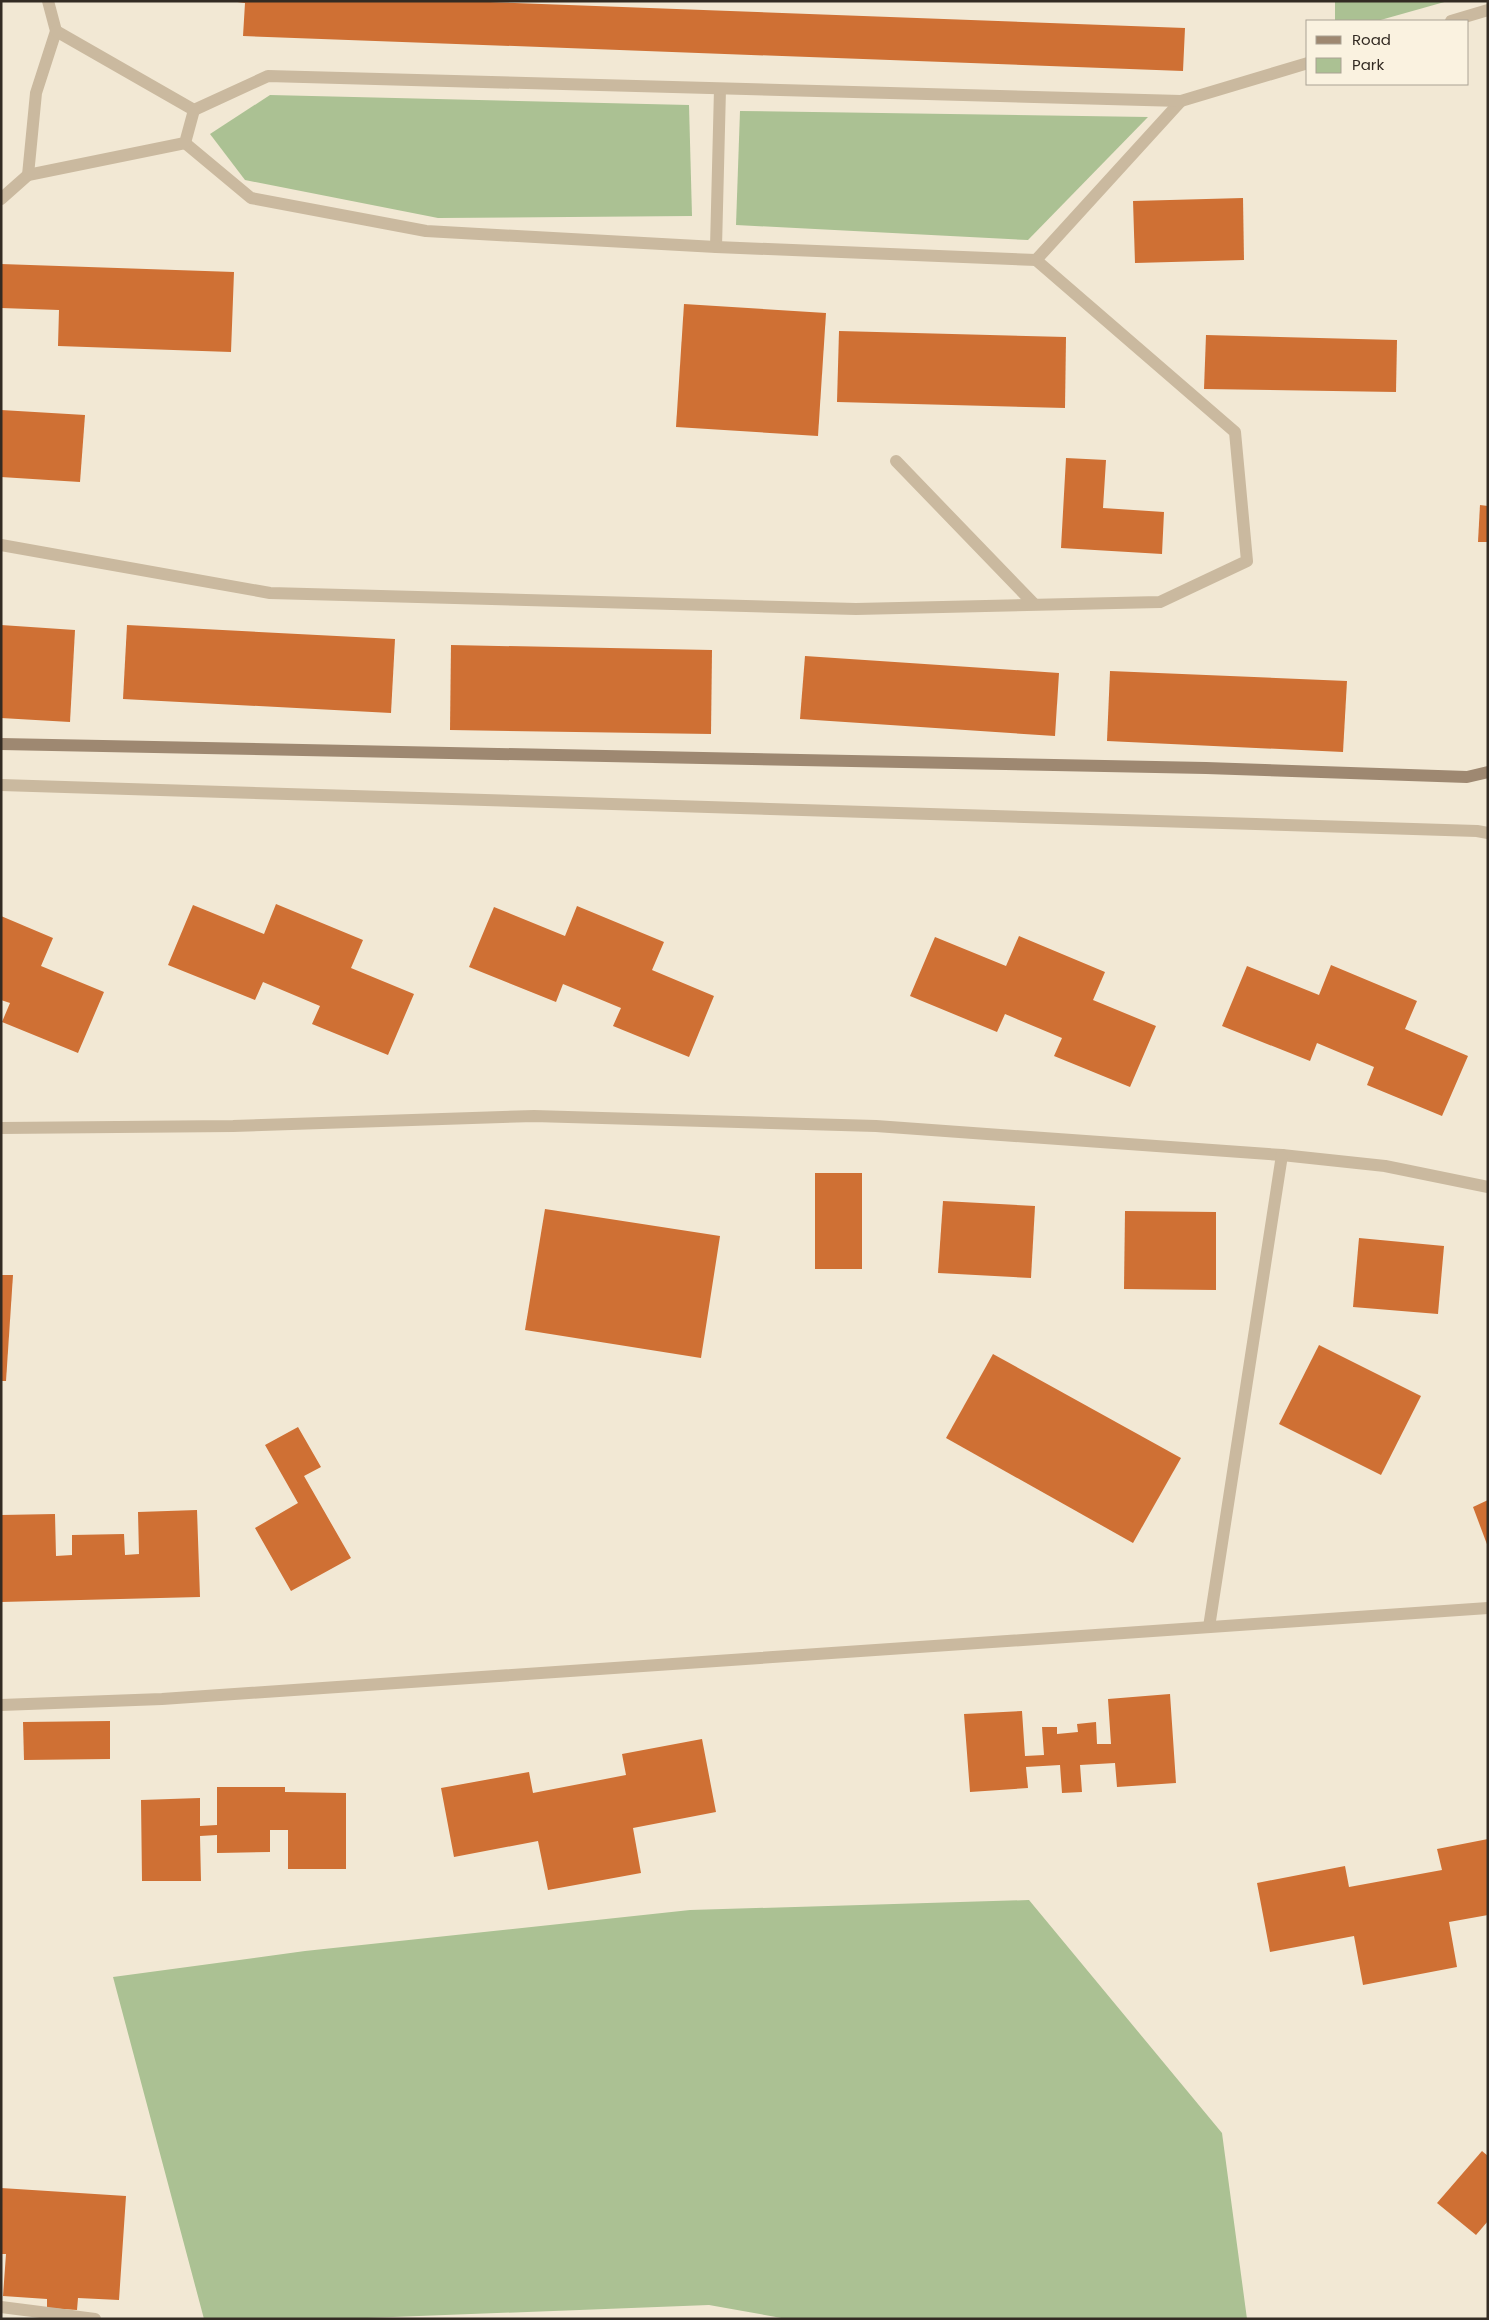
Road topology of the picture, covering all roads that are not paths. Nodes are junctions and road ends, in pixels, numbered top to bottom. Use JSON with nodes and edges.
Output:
{"nodes":[{"id":1,"x":48,"y":1,"type":"edge"},
{"id":2,"x":1488,"y":10,"type":"edge"},
{"id":3,"x":1454,"y":20,"type":"edge"},
{"id":4,"x":56,"y":31,"type":"junction"},
{"id":5,"x":1306,"y":65,"type":"edge"},
{"id":6,"x":720,"y":89,"type":"junction"},
{"id":7,"x":1180,"y":101,"type":"junction"},
{"id":8,"x":194,"y":110,"type":"junction"},
{"id":9,"x":185,"y":143,"type":"junction"},
{"id":10,"x":28,"y":175,"type":"junction"},
{"id":11,"x":1,"y":198,"type":"edge"},
{"id":12,"x":716,"y":247,"type":"junction"},
{"id":13,"x":1036,"y":260,"type":"junction"},
{"id":14,"x":896,"y":461,"type":"dead end"},
{"id":15,"x":1,"y":545,"type":"edge"},
{"id":16,"x":1034,"y":604,"type":"junction"},
{"id":17,"x":1,"y":744,"type":"edge"},
{"id":18,"x":1488,"y":772,"type":"edge"},
{"id":19,"x":1,"y":785,"type":"edge"},
{"id":20,"x":1488,"y":833,"type":"edge"},
{"id":21,"x":1,"y":1128,"type":"edge"},
{"id":22,"x":1282,"y":1155,"type":"junction"},
{"id":23,"x":1488,"y":1187,"type":"edge"},
{"id":24,"x":1488,"y":1608,"type":"edge"},
{"id":25,"x":1209,"y":1627,"type":"junction"},
{"id":26,"x":1,"y":1705,"type":"edge"},
{"id":27,"x":1,"y":2307,"type":"edge"},
{"id":28,"x":95,"y":2319,"type":"edge"}],
"edges":[{"from":1,"to":4,"type":"street"},
{"from":2,"to":3,"type":"street"},
{"from":4,"to":8,"type":"street"},
{"from":4,"to":10,"type":"street"},
{"from":5,"to":7,"type":"street"},
{"from":6,"to":7,"type":"street"},
{"from":6,"to":8,"type":"street"},
{"from":6,"to":12,"type":"street"},
{"from":7,"to":13,"type":"street"},
{"from":8,"to":9,"type":"street"},
{"from":9,"to":10,"type":"street"},
{"from":9,"to":12,"type":"street"},
{"from":10,"to":11,"type":"street"},
{"from":12,"to":13,"type":"street"},
{"from":13,"to":16,"type":"street"},
{"from":14,"to":16,"type":"street"},
{"from":15,"to":16,"type":"street"},
{"from":17,"to":18,"type":"street"},
{"from":19,"to":20,"type":"street"},
{"from":21,"to":22,"type":"street"},
{"from":22,"to":23,"type":"street"},
{"from":22,"to":25,"type":"street"},
{"from":24,"to":25,"type":"street"},
{"from":25,"to":26,"type":"street"},
{"from":27,"to":28,"type":"street"}]}
